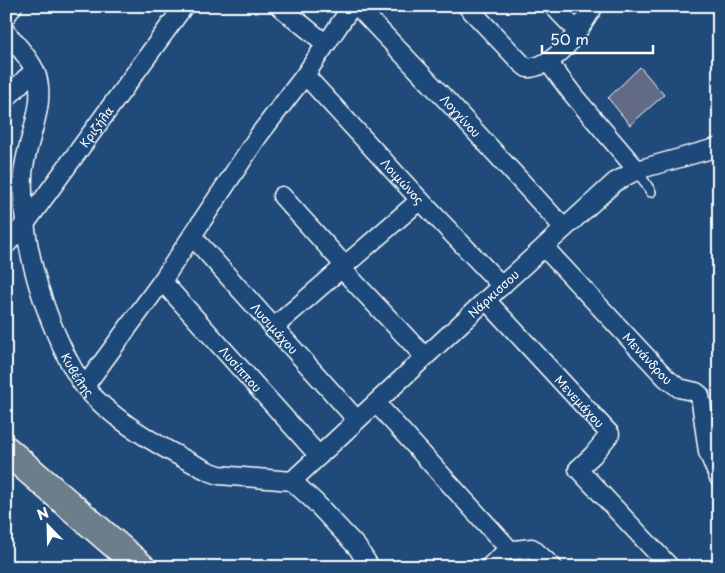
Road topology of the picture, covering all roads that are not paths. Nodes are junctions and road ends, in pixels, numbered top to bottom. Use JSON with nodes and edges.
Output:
{"nodes":[{"id":1,"x":13,"y":6,"type":"edge"},
{"id":2,"x":184,"y":6,"type":"edge"},
{"id":3,"x":279,"y":6,"type":"edge"},
{"id":4,"x":352,"y":6,"type":"edge"},
{"id":5,"x":357,"y":6,"type":"edge"},
{"id":6,"x":467,"y":6,"type":"edge"},
{"id":7,"x":553,"y":6,"type":"edge"},
{"id":8,"x":594,"y":6,"type":"edge"},
{"id":9,"x":6,"y":16,"type":"edge"},
{"id":10,"x":577,"y":31,"type":"junction"},
{"id":11,"x":6,"y":32,"type":"edge"},
{"id":12,"x":326,"y":44,"type":"junction"},
{"id":13,"x":548,"y":62,"type":"junction"},
{"id":14,"x":35,"y":70,"type":"junction"},
{"id":15,"x":305,"y":75,"type":"junction"},
{"id":16,"x":6,"y":99,"type":"edge"},
{"id":17,"x":719,"y":147,"type":"edge"},
{"id":18,"x":637,"y":170,"type":"junction"},
{"id":19,"x":651,"y":192,"type":"dead end"},
{"id":20,"x":282,"y":196,"type":"dead end"},
{"id":21,"x":420,"y":200,"type":"junction"},
{"id":22,"x":25,"y":224,"type":"junction"},
{"id":23,"x":564,"y":228,"type":"junction"},
{"id":24,"x":192,"y":236,"type":"junction"},
{"id":25,"x":6,"y":245,"type":"edge"},
{"id":26,"x":544,"y":247,"type":"junction"},
{"id":27,"x":343,"y":267,"type":"junction"},
{"id":28,"x":162,"y":281,"type":"junction"},
{"id":29,"x":502,"y":286,"type":"junction"},
{"id":30,"x":486,"y":300,"type":"junction"},
{"id":31,"x":273,"y":328,"type":"junction"},
{"id":32,"x":425,"y":357,"type":"junction"},
{"id":33,"x":85,"y":386,"type":"junction"},
{"id":34,"x":376,"y":403,"type":"junction"},
{"id":35,"x":357,"y":420,"type":"junction"},
{"id":36,"x":7,"y":453,"type":"edge"},
{"id":37,"x":319,"y":456,"type":"junction"},
{"id":38,"x":719,"y":478,"type":"edge"},
{"id":39,"x":292,"y":481,"type":"junction"},
{"id":40,"x":509,"y":549,"type":"junction"},
{"id":41,"x":142,"y":567,"type":"edge"},
{"id":42,"x":370,"y":567,"type":"edge"},
{"id":43,"x":490,"y":567,"type":"edge"},
{"id":44,"x":553,"y":567,"type":"edge"},
{"id":45,"x":670,"y":567,"type":"edge"}],
"edges":[{"from":1,"to":9,"type":"street"},
{"from":2,"to":22,"type":"street","name":"Κριζήλα"},
{"from":3,"to":12,"type":"street"},
{"from":4,"to":12,"type":"street"},
{"from":5,"to":23,"type":"street","name":"Λογγίνου"},
{"from":6,"to":13,"type":"street"},
{"from":7,"to":10,"type":"street"},
{"from":8,"to":10,"type":"street"},
{"from":10,"to":13,"type":"street"},
{"from":11,"to":14,"type":"street","name":"Κυβέλης"},
{"from":12,"to":15,"type":"street"},
{"from":13,"to":18,"type":"street"},
{"from":14,"to":16,"type":"street"},
{"from":14,"to":22,"type":"street","name":"Κυβέλης"},
{"from":15,"to":21,"type":"street","name":"Λοιμώνος"},
{"from":15,"to":24,"type":"street"},
{"from":17,"to":18,"type":"street","name":"Νάρκισσου"},
{"from":18,"to":19,"type":"lane"},
{"from":18,"to":23,"type":"street","name":"Νάρκισσου"},
{"from":20,"to":27,"type":"street"},
{"from":21,"to":27,"type":"street"},
{"from":21,"to":29,"type":"street","name":"Λοιμώνος"},
{"from":22,"to":25,"type":"street","name":"Κριζήλα"},
{"from":22,"to":33,"type":"street","name":"Κυβέλης"},
{"from":23,"to":26,"type":"street","name":"Νάρκισσου"},
{"from":24,"to":28,"type":"street"},
{"from":24,"to":31,"type":"street","name":"Λυσιμάχου"},
{"from":26,"to":29,"type":"street","name":"Νάρκισσου"},
{"from":26,"to":38,"type":"street","name":"Μενάνδρου"},
{"from":27,"to":31,"type":"street"},
{"from":27,"to":32,"type":"street"},
{"from":28,"to":33,"type":"street"},
{"from":28,"to":37,"type":"street","name":"Λυσίππου"},
{"from":29,"to":30,"type":"street","name":"Νάρκισσου"},
{"from":30,"to":32,"type":"street","name":"Νάρκισσου"},
{"from":30,"to":45,"type":"street","name":"Μενεμάχου"},
{"from":31,"to":35,"type":"street","name":"Λυσιμάχου"},
{"from":32,"to":34,"type":"street","name":"Νάρκισσου"},
{"from":33,"to":39,"type":"street","name":"Κυβέλης"},
{"from":34,"to":35,"type":"street","name":"Νάρκισσου"},
{"from":34,"to":40,"type":"street"},
{"from":35,"to":37,"type":"street","name":"Νάρκισσου"},
{"from":36,"to":41,"type":"main road"},
{"from":37,"to":39,"type":"street","name":"Νάρκισσου"},
{"from":39,"to":42,"type":"street"},
{"from":40,"to":43,"type":"street"},
{"from":40,"to":44,"type":"street"}]}
